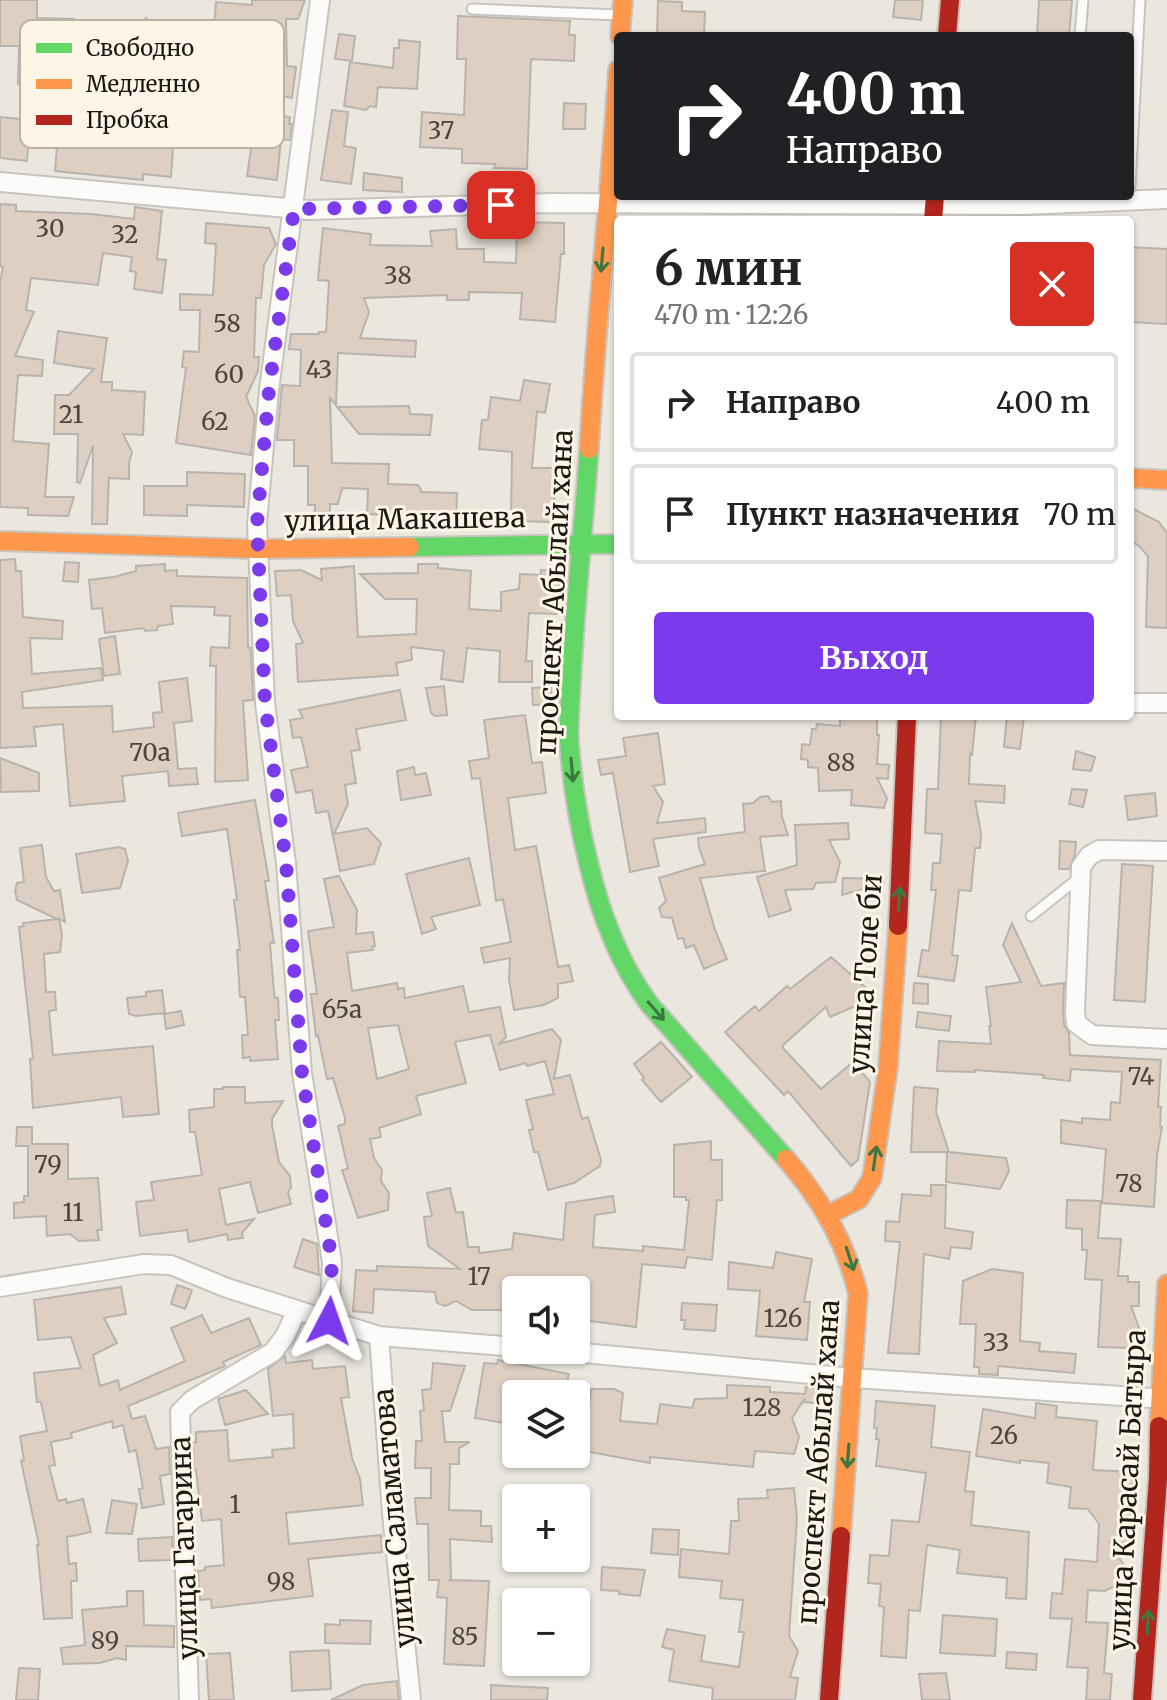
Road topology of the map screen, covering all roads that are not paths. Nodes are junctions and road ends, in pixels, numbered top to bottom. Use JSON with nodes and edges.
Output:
{"nodes":[{"id":1,"x":320,"y":0,"type":"edge"},
{"id":2,"x":950,"y":0,"type":"edge"},
{"id":3,"x":1083,"y":0,"type":"edge"},
{"id":4,"x":1140,"y":0,"type":"edge"},
{"id":5,"x":622,"y":7,"type":"edge"},
{"id":6,"x":472,"y":9,"type":"dead end"},
{"id":7,"x":620,"y":32,"type":"edge"},
{"id":8,"x":947,"y":32,"type":"edge"},
{"id":9,"x":1080,"y":32,"type":"edge"},
{"id":10,"x":1134,"y":117,"type":"edge"},
{"id":11,"x":614,"y":136,"type":"edge"},
{"id":12,"x":0,"y":182,"type":"edge"},
{"id":13,"x":1134,"y":195,"type":"edge"},
{"id":14,"x":1167,"y":199,"type":"edge"},
{"id":15,"x":1068,"y":200,"type":"edge"},
{"id":16,"x":610,"y":203,"type":"junction"},
{"id":17,"x":935,"y":207,"type":"edge"},
{"id":18,"x":294,"y":209,"type":"junction"},
{"id":19,"x":1134,"y":478,"type":"edge"},
{"id":20,"x":1167,"y":480,"type":"edge"},
{"id":21,"x":0,"y":541,"type":"edge"},
{"id":22,"x":614,"y":544,"type":"edge"},
{"id":23,"x":583,"y":545,"type":"junction"},
{"id":24,"x":258,"y":549,"type":"junction"},
{"id":25,"x":1134,"y":703,"type":"edge"},
{"id":26,"x":1167,"y":703,"type":"edge"},
{"id":27,"x":907,"y":720,"type":"edge"},
{"id":28,"x":1167,"y":851,"type":"edge"},
{"id":29,"x":1080,"y":877,"type":"junction"},
{"id":30,"x":1031,"y":916,"type":"dead end"},
{"id":31,"x":1167,"y":1039,"type":"edge"},
{"id":32,"x":830,"y":1214,"type":"junction"},
{"id":33,"x":1167,"y":1284,"type":"edge"},
{"id":34,"x":0,"y":1287,"type":"edge"},
{"id":35,"x":297,"y":1310,"type":"junction"},
{"id":36,"x":329,"y":1321,"type":"junction"},
{"id":37,"x":379,"y":1336,"type":"junction"},
{"id":38,"x":502,"y":1346,"type":"edge"},
{"id":39,"x":590,"y":1354,"type":"edge"},
{"id":40,"x":853,"y":1378,"type":"junction"},
{"id":41,"x":1163,"y":1399,"type":"edge"},
{"id":42,"x":189,"y":1700,"type":"edge"},
{"id":43,"x":411,"y":1700,"type":"edge"},
{"id":44,"x":829,"y":1700,"type":"edge"},
{"id":45,"x":1142,"y":1700,"type":"edge"}],
"edges":[{"from":1,"to":18,"type":"street"},
{"from":2,"to":8,"type":"main road"},
{"from":3,"to":9,"type":"lane"},
{"from":4,"to":10,"type":"lane"},
{"from":5,"to":6,"type":"lane"},
{"from":5,"to":7,"type":"main road"},
{"from":11,"to":16,"type":"main road","name":"проспект Абылай хана"},
{"from":12,"to":18,"type":"street"},
{"from":13,"to":14,"type":"street"},
{"from":15,"to":17,"type":"street"},
{"from":16,"to":17,"type":"street"},
{"from":16,"to":18,"type":"street"},
{"from":16,"to":23,"type":"main road","name":"проспект Абылай хана","one_way":true},
{"from":18,"to":24,"type":"street"},
{"from":19,"to":20,"type":"main road"},
{"from":21,"to":24,"type":"main road","name":"улица Макашева"},
{"from":22,"to":23,"type":"main road","name":"улица Макашева"},
{"from":23,"to":24,"type":"main road","name":"улица Макашева"},
{"from":23,"to":32,"type":"main road","name":"проспект Абылай хана","one_way":true},
{"from":24,"to":36,"type":"street"},
{"from":25,"to":26,"type":"street"},
{"from":32,"to":27,"type":"main road","name":"улица Толе би","one_way":true},
{"from":28,"to":29,"type":"street"},
{"from":29,"to":30,"type":"lane"},
{"from":29,"to":31,"type":"street"},
{"from":32,"to":40,"type":"main road","name":"проспект Абылай хана","one_way":true},
{"from":33,"to":41,"type":"main road","name":"улица Карасай Батыра"},
{"from":34,"to":35,"type":"street"},
{"from":35,"to":36,"type":"street"},
{"from":35,"to":42,"type":"street","name":"улица Гагарина"},
{"from":36,"to":37,"type":"street"},
{"from":37,"to":38,"type":"street"},
{"from":37,"to":43,"type":"street","name":"улица Саламатова"},
{"from":39,"to":40,"type":"street"},
{"from":40,"to":41,"type":"street"},
{"from":40,"to":44,"type":"main road","name":"проспект Абылай хана","one_way":true},
{"from":45,"to":41,"type":"main road","name":"улица Карасай Батыра","one_way":true}]}
